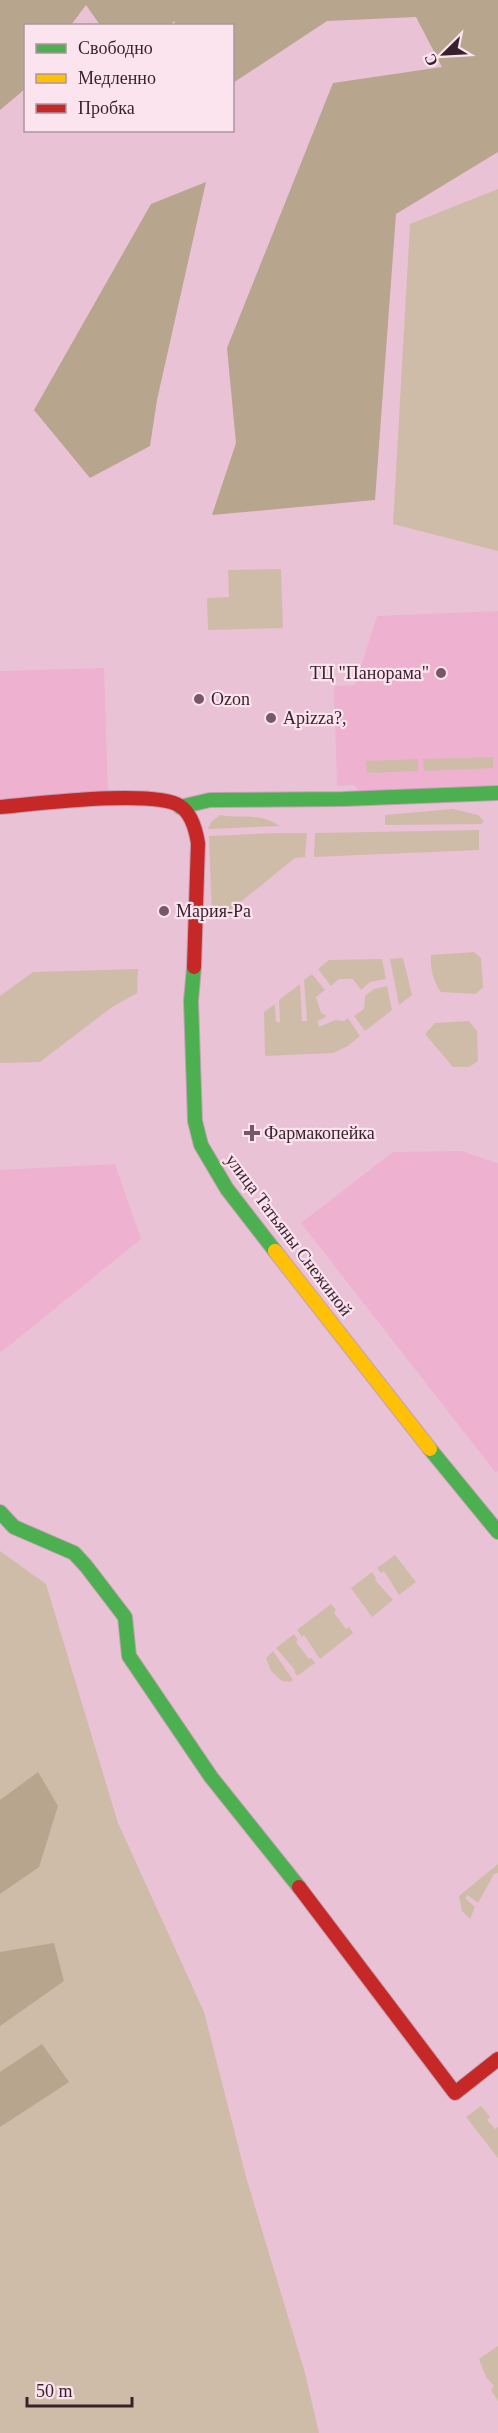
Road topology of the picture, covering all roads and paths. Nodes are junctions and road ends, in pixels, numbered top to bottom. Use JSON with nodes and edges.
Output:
{"nodes":[{"id":1,"x":498,"y":794,"type":"edge"},
{"id":2,"x":0,"y":807,"type":"edge"},
{"id":3,"x":180,"y":807,"type":"junction"},
{"id":4,"x":0,"y":1512,"type":"edge"},
{"id":5,"x":498,"y":1532,"type":"edge"},
{"id":6,"x":498,"y":2059,"type":"edge"}],
"edges":[{"from":1,"to":3,"type":"street"},
{"from":2,"to":3,"type":"street"},
{"from":3,"to":5,"type":"street","name":"улица Татьяны Снежиной"},
{"from":4,"to":6,"type":"street"}]}
